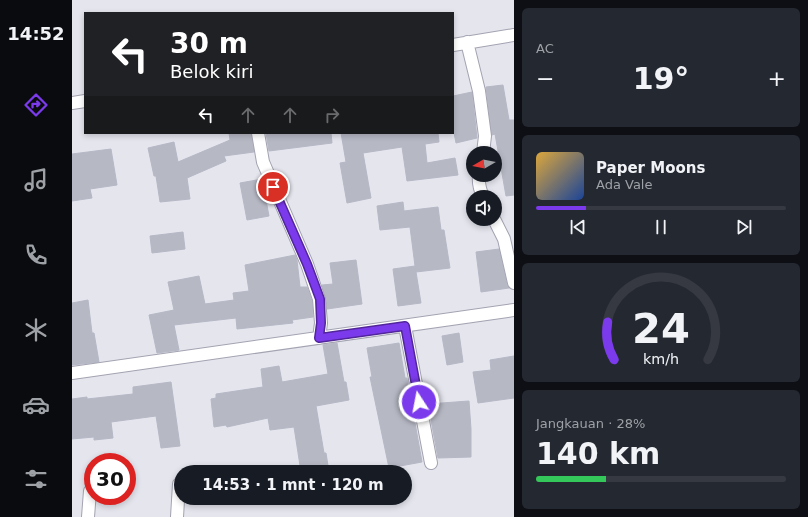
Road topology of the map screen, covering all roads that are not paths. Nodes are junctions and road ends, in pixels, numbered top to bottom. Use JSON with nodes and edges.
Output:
{"nodes":[{"id":1,"x":514,"y":35,"type":"edge"},
{"id":2,"x":467,"y":42,"type":"junction"},
{"id":3,"x":454,"y":45,"type":"edge"},
{"id":4,"x":84,"y":101,"type":"edge"},
{"id":5,"x":72,"y":103,"type":"edge"},
{"id":6,"x":258,"y":134,"type":"edge"},
{"id":7,"x":484,"y":146,"type":"edge"},
{"id":8,"x":498,"y":226,"type":"edge"},
{"id":9,"x":514,"y":283,"type":"edge"},
{"id":10,"x":514,"y":310,"type":"edge"},
{"id":11,"x":405,"y":326,"type":"junction"},
{"id":12,"x":319,"y":338,"type":"junction"},
{"id":13,"x":72,"y":373,"type":"edge"},
{"id":14,"x":431,"y":463,"type":"dead end"},
{"id":15,"x":89,"y":505,"type":"edge"},
{"id":16,"x":178,"y":505,"type":"edge"},
{"id":17,"x":88,"y":517,"type":"edge"},
{"id":18,"x":177,"y":517,"type":"edge"}],
"edges":[{"from":1,"to":2,"type":"street"},
{"from":2,"to":3,"type":"street"},
{"from":2,"to":7,"type":"street"},
{"from":4,"to":5,"type":"street"},
{"from":6,"to":12,"type":"street"},
{"from":8,"to":9,"type":"street"},
{"from":10,"to":11,"type":"street"},
{"from":11,"to":12,"type":"street"},
{"from":11,"to":14,"type":"street"},
{"from":12,"to":13,"type":"street"},
{"from":15,"to":17,"type":"street"},
{"from":16,"to":18,"type":"street"}]}
